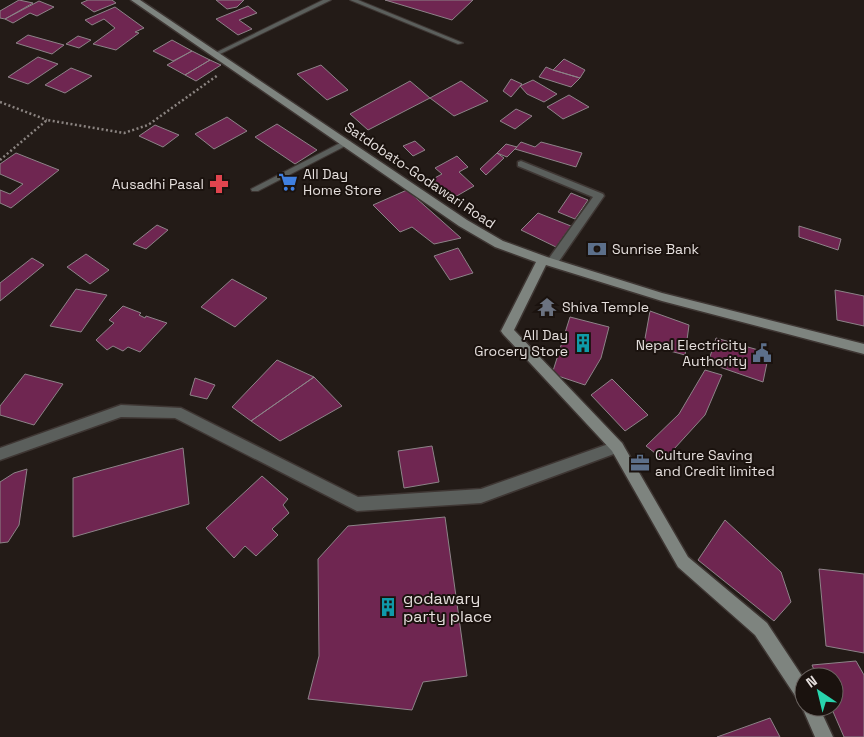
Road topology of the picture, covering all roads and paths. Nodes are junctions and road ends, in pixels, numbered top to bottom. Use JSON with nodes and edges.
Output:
{"nodes":[{"id":1,"x":135,"y":0,"type":"edge"},
{"id":2,"x":328,"y":0,"type":"edge"},
{"id":3,"x":353,"y":0,"type":"edge"},
{"id":4,"x":460,"y":43,"type":"dead end"},
{"id":5,"x":216,"y":54,"type":"junction"},
{"id":6,"x":233,"y":65,"type":"junction"},
{"id":7,"x":0,"y":102,"type":"edge"},
{"id":8,"x":47,"y":120,"type":"junction"},
{"id":9,"x":347,"y":143,"type":"junction"},
{"id":10,"x":0,"y":160,"type":"edge"},
{"id":11,"x":521,"y":164,"type":"dead end"},
{"id":12,"x":255,"y":190,"type":"dead end"},
{"id":13,"x":548,"y":261,"type":"junction"},
{"id":14,"x":864,"y":349,"type":"edge"},
{"id":15,"x":617,"y":447,"type":"junction"},
{"id":16,"x":0,"y":454,"type":"edge"},
{"id":17,"x":794,"y":679,"type":"edge"},
{"id":18,"x":815,"y":717,"type":"edge"},
{"id":19,"x":824,"y":737,"type":"edge"}],
"edges":[{"from":1,"to":5,"type":"street","name":"Satdobato-Godawari Road"},
{"from":2,"to":5,"type":"lane"},
{"from":3,"to":4,"type":"lane"},
{"from":5,"to":6,"type":"street","name":"Satdobato-Godawari Road"},
{"from":6,"to":8,"type":"path"},
{"from":6,"to":9,"type":"street","name":"Satdobato-Godawari Road"},
{"from":7,"to":8,"type":"path"},
{"from":8,"to":10,"type":"path"},
{"from":9,"to":12,"type":"lane"},
{"from":9,"to":13,"type":"street","name":"Satdobato-Godawari Road"},
{"from":11,"to":13,"type":"street"},
{"from":13,"to":14,"type":"street","name":"Satdobato-Godawari Road"},
{"from":13,"to":15,"type":"street"},
{"from":15,"to":16,"type":"street"},
{"from":15,"to":17,"type":"street"},
{"from":18,"to":19,"type":"street"}]}
